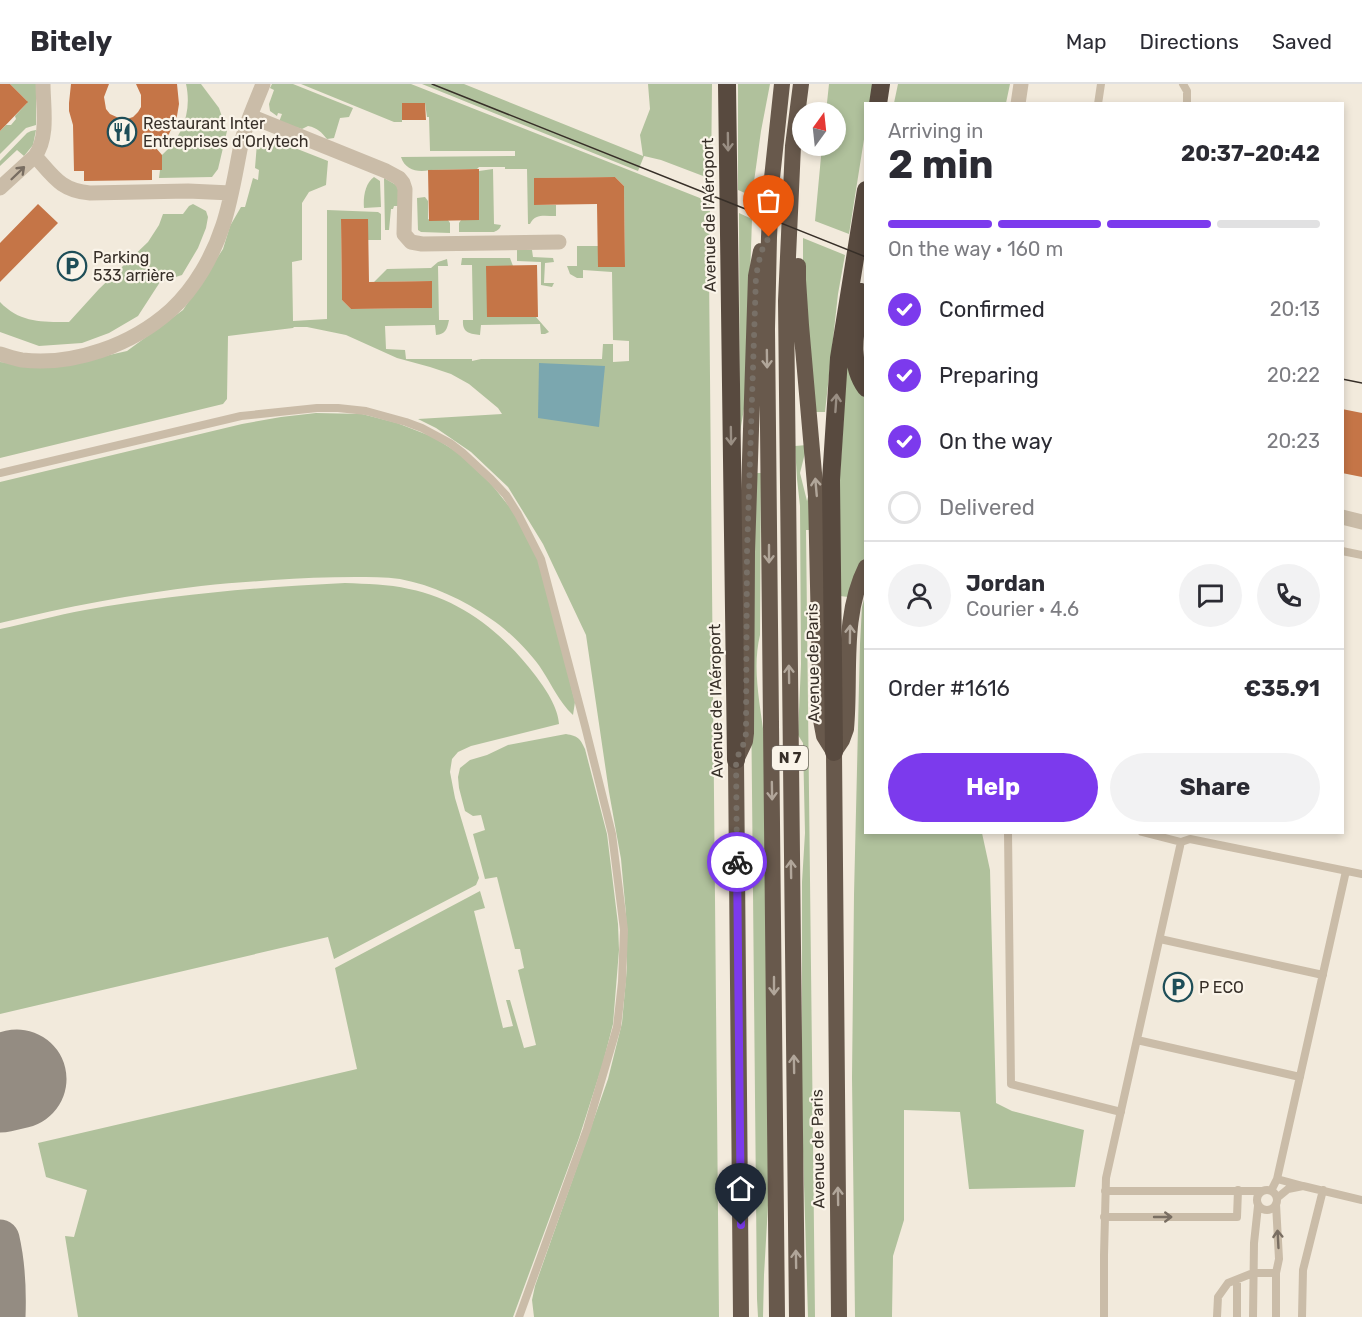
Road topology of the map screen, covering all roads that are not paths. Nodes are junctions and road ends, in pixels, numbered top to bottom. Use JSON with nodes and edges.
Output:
{"nodes":[{"id":1,"x":43,"y":84,"type":"edge"},
{"id":2,"x":263,"y":84,"type":"edge"},
{"id":3,"x":727,"y":84,"type":"edge"},
{"id":4,"x":782,"y":84,"type":"edge"},
{"id":5,"x":801,"y":84,"type":"edge"},
{"id":6,"x":880,"y":84,"type":"edge"},
{"id":7,"x":1021,"y":84,"type":"edge"},
{"id":8,"x":1101,"y":84,"type":"edge"},
{"id":9,"x":1183,"y":84,"type":"edge"},
{"id":10,"x":878,"y":102,"type":"edge"},
{"id":11,"x":1018,"y":102,"type":"edge"},
{"id":12,"x":1098,"y":102,"type":"edge"},
{"id":13,"x":1187,"y":102,"type":"edge"},
{"id":14,"x":250,"y":116,"type":"junction"},
{"id":15,"x":35,"y":156,"type":"junction"},
{"id":16,"x":0,"y":188,"type":"edge"},
{"id":17,"x":231,"y":193,"type":"junction"},
{"id":18,"x":790,"y":200,"type":"junction"},
{"id":19,"x":864,"y":204,"type":"edge"},
{"id":20,"x":860,"y":231,"type":"junction"},
{"id":21,"x":769,"y":237,"type":"junction"},
{"id":22,"x":559,"y":242,"type":"dead end"},
{"id":23,"x":864,"y":275,"type":"edge"},
{"id":24,"x":864,"y":275,"type":"edge"},
{"id":25,"x":0,"y":354,"type":"edge"},
{"id":26,"x":864,"y":386,"type":"edge"},
{"id":27,"x":0,"y":473,"type":"edge"},
{"id":28,"x":1344,"y":518,"type":"edge"},
{"id":29,"x":1362,"y":522,"type":"edge"},
{"id":30,"x":1344,"y":551,"type":"edge"},
{"id":31,"x":1362,"y":555,"type":"edge"},
{"id":32,"x":864,"y":571,"type":"edge"},
{"id":33,"x":834,"y":752,"type":"junction"},
{"id":34,"x":736,"y":760,"type":"junction"},
{"id":35,"x":1008,"y":834,"type":"edge"},
{"id":36,"x":1150,"y":834,"type":"edge"},
{"id":37,"x":1181,"y":842,"type":"junction"},
{"id":38,"x":1346,"y":871,"type":"junction"},
{"id":39,"x":1362,"y":874,"type":"edge"},
{"id":40,"x":1160,"y":939,"type":"junction"},
{"id":41,"x":1323,"y":975,"type":"junction"},
{"id":42,"x":1137,"y":1040,"type":"junction"},
{"id":43,"x":1300,"y":1077,"type":"junction"},
{"id":44,"x":1121,"y":1112,"type":"junction"},
{"id":45,"x":1277,"y":1179,"type":"junction"},
{"id":46,"x":1303,"y":1186,"type":"junction"},
{"id":47,"x":1238,"y":1190,"type":"junction"},
{"id":48,"x":1323,"y":1190,"type":"junction"},
{"id":49,"x":1105,"y":1191,"type":"junction"},
{"id":50,"x":1271,"y":1196,"type":"junction"},
{"id":51,"x":1362,"y":1200,"type":"edge"},
{"id":52,"x":1258,"y":1206,"type":"junction"},
{"id":53,"x":1104,"y":1217,"type":"junction"},
{"id":54,"x":1253,"y":1273,"type":"junction"},
{"id":55,"x":1276,"y":1273,"type":"junction"},
{"id":56,"x":1237,"y":1280,"type":"junction"},
{"id":57,"x":519,"y":1317,"type":"edge"},
{"id":58,"x":741,"y":1317,"type":"edge"},
{"id":59,"x":777,"y":1317,"type":"edge"},
{"id":60,"x":797,"y":1317,"type":"edge"},
{"id":61,"x":839,"y":1317,"type":"edge"},
{"id":62,"x":1104,"y":1317,"type":"edge"},
{"id":63,"x":1217,"y":1317,"type":"edge"},
{"id":64,"x":1237,"y":1317,"type":"edge"},
{"id":65,"x":1252,"y":1317,"type":"edge"},
{"id":66,"x":1276,"y":1317,"type":"edge"},
{"id":67,"x":1302,"y":1317,"type":"edge"}],
"edges":[{"from":1,"to":15,"type":"street"},
{"from":2,"to":14,"type":"street"},
{"from":3,"to":34,"type":"highway","name":"Avenue de l'Aéroport","one_way":true},
{"from":4,"to":21,"type":"highway","number":"N 7"},
{"from":5,"to":18,"type":"highway","number":"N 7"},
{"from":6,"to":10,"type":"highway"},
{"from":7,"to":11,"type":"street"},
{"from":8,"to":12,"type":"lane"},
{"from":9,"to":13,"type":"lane"},
{"from":14,"to":17,"type":"street"},
{"from":14,"to":22,"type":"street"},
{"from":16,"to":15,"type":"street","one_way":true},
{"from":15,"to":17,"type":"street"},
{"from":17,"to":25,"type":"street"},
{"from":33,"to":18,"type":"highway","one_way":true},
{"from":60,"to":18,"type":"highway","number":"N 7","one_way":true},
{"from":19,"to":20,"type":"highway","name":"Avenue de Paris"},
{"from":20,"to":24,"type":"highway"},
{"from":33,"to":20,"type":"highway","name":"Avenue de Paris","one_way":true},
{"from":21,"to":34,"type":"highway"},
{"from":21,"to":59,"type":"highway","number":"N 7","one_way":true},
{"from":23,"to":26,"type":"highway"},
{"from":27,"to":57,"type":"lane"},
{"from":28,"to":29,"type":"street"},
{"from":30,"to":31,"type":"lane"},
{"from":33,"to":32,"type":"highway","one_way":true},
{"from":61,"to":33,"type":"highway","name":"Avenue de Paris","one_way":true},
{"from":34,"to":58,"type":"highway","name":"Avenue de l'Aéroport"},
{"from":35,"to":44,"type":"lane"},
{"from":36,"to":37,"type":"lane"},
{"from":37,"to":38,"type":"lane"},
{"from":37,"to":40,"type":"lane"},
{"from":38,"to":39,"type":"lane"},
{"from":38,"to":41,"type":"lane"},
{"from":40,"to":41,"type":"lane"},
{"from":40,"to":42,"type":"lane"},
{"from":41,"to":43,"type":"lane"},
{"from":42,"to":43,"type":"lane"},
{"from":42,"to":44,"type":"lane"},
{"from":43,"to":45,"type":"lane"},
{"from":44,"to":49,"type":"lane"},
{"from":45,"to":46,"type":"lane"},
{"from":45,"to":50,"type":"lane"},
{"from":46,"to":48,"type":"lane"},
{"from":46,"to":50,"type":"lane"},
{"from":47,"to":49,"type":"lane"},
{"from":47,"to":50,"type":"lane"},
{"from":53,"to":47,"type":"lane","one_way":true},
{"from":48,"to":51,"type":"lane"},
{"from":48,"to":67,"type":"lane"},
{"from":49,"to":53,"type":"lane"},
{"from":50,"to":52,"type":"lane"},
{"from":50,"to":52,"type":"lane"},
{"from":55,"to":50,"type":"lane","one_way":true},
{"from":52,"to":54,"type":"lane"},
{"from":53,"to":62,"type":"lane"},
{"from":54,"to":55,"type":"lane"},
{"from":54,"to":56,"type":"lane"},
{"from":54,"to":65,"type":"lane"},
{"from":55,"to":66,"type":"lane"},
{"from":56,"to":63,"type":"lane"},
{"from":56,"to":64,"type":"lane"}]}
